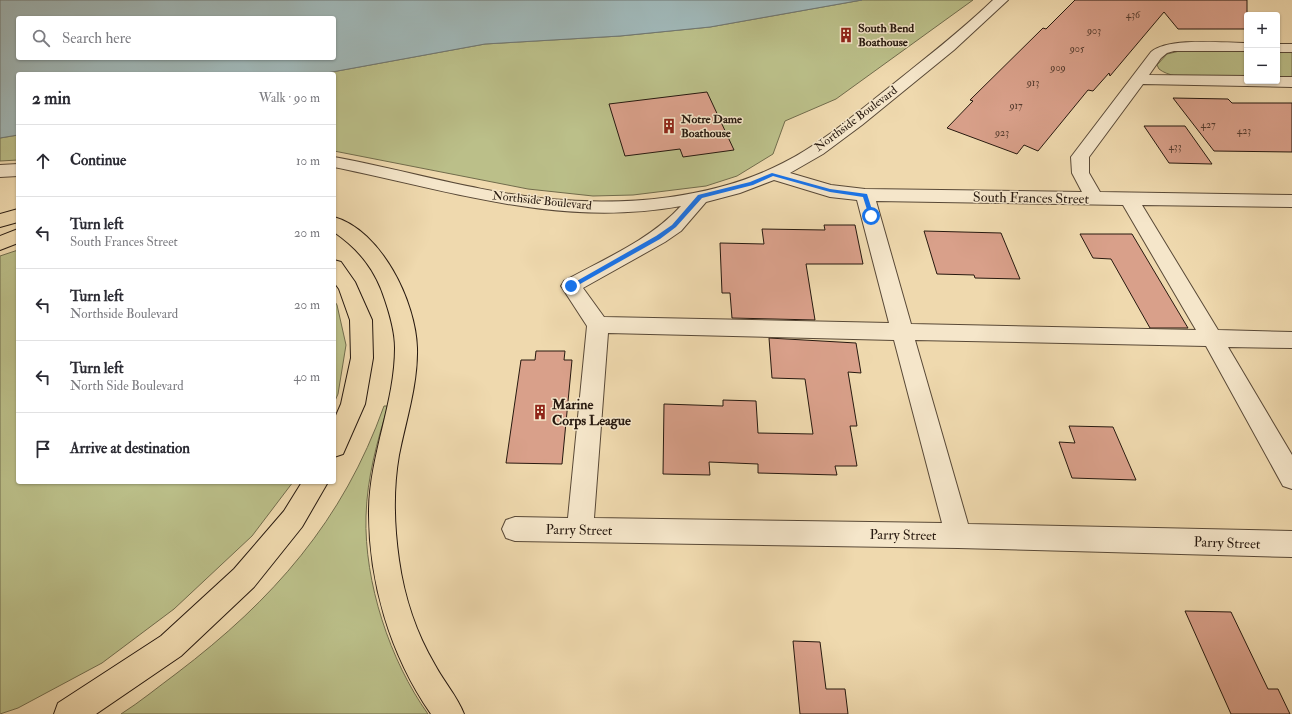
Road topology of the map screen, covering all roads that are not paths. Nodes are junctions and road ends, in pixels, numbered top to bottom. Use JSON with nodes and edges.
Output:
{"nodes":[{"id":1,"x":1001,"y":0,"type":"edge"},
{"id":2,"x":1244,"y":47,"type":"edge"},
{"id":3,"x":1280,"y":48,"type":"edge"},
{"id":4,"x":1292,"y":48,"type":"edge"},
{"id":5,"x":1139,"y":79,"type":"junction"},
{"id":6,"x":1244,"y":81,"type":"edge"},
{"id":7,"x":1280,"y":82,"type":"edge"},
{"id":8,"x":1292,"y":82,"type":"edge"},
{"id":9,"x":336,"y":162,"type":"edge"},
{"id":10,"x":16,"y":170,"type":"edge"},
{"id":11,"x":0,"y":171,"type":"edge"},
{"id":12,"x":772,"y":174,"type":"junction"},
{"id":13,"x":866,"y":195,"type":"junction"},
{"id":14,"x":700,"y":197,"type":"junction"},
{"id":15,"x":1094,"y":198,"type":"junction"},
{"id":16,"x":1129,"y":199,"type":"junction"},
{"id":17,"x":1292,"y":201,"type":"edge"},
{"id":18,"x":16,"y":216,"type":"edge"},
{"id":19,"x":0,"y":222,"type":"edge"},
{"id":20,"x":336,"y":224,"type":"edge"},
{"id":21,"x":16,"y":237,"type":"edge"},
{"id":22,"x":0,"y":243,"type":"edge"},
{"id":23,"x":336,"y":270,"type":"edge"},
{"id":24,"x":598,"y":325,"type":"junction"},
{"id":25,"x":902,"y":332,"type":"junction"},
{"id":26,"x":1212,"y":338,"type":"junction"},
{"id":27,"x":1292,"y":340,"type":"edge"},
{"id":28,"x":336,"y":442,"type":"edge"},
{"id":29,"x":1292,"y":478,"type":"edge"},
{"id":30,"x":315,"y":484,"type":"edge"},
{"id":31,"x":515,"y":529,"type":"dead end"},
{"id":32,"x":580,"y":530,"type":"junction"},
{"id":33,"x":958,"y":536,"type":"junction"},
{"id":34,"x":1292,"y":544,"type":"edge"},
{"id":35,"x":69,"y":714,"type":"edge"},
{"id":36,"x":449,"y":714,"type":"edge"}],
"edges":[{"from":1,"to":12,"type":"street","name":"Northside Boulevard"},
{"from":2,"to":5,"type":"street"},
{"from":3,"to":4,"type":"street"},
{"from":5,"to":6,"type":"street"},
{"from":5,"to":15,"type":"street"},
{"from":7,"to":8,"type":"street"},
{"from":9,"to":14,"type":"street","name":"Northside Boulevard"},
{"from":10,"to":11,"type":"street"},
{"from":12,"to":13,"type":"street","name":"South Frances Street"},
{"from":12,"to":14,"type":"street","name":"Northside Boulevard"},
{"from":13,"to":15,"type":"street","name":"South Frances Street"},
{"from":13,"to":25,"type":"street"},
{"from":14,"to":24,"type":"street"},
{"from":15,"to":16,"type":"street","name":"South Frances Street"},
{"from":16,"to":17,"type":"street","name":"South Frances Street"},
{"from":16,"to":26,"type":"street"},
{"from":18,"to":19,"type":"main road"},
{"from":20,"to":36,"type":"main road"},
{"from":21,"to":22,"type":"main road"},
{"from":23,"to":28,"type":"main road"},
{"from":24,"to":25,"type":"street"},
{"from":24,"to":32,"type":"street"},
{"from":25,"to":26,"type":"street"},
{"from":25,"to":33,"type":"street"},
{"from":26,"to":27,"type":"street"},
{"from":26,"to":29,"type":"street"},
{"from":30,"to":35,"type":"main road"},
{"from":31,"to":32,"type":"street","name":"Parry Street"},
{"from":32,"to":33,"type":"street","name":"Parry Street"},
{"from":33,"to":34,"type":"street","name":"Parry Street"}]}
